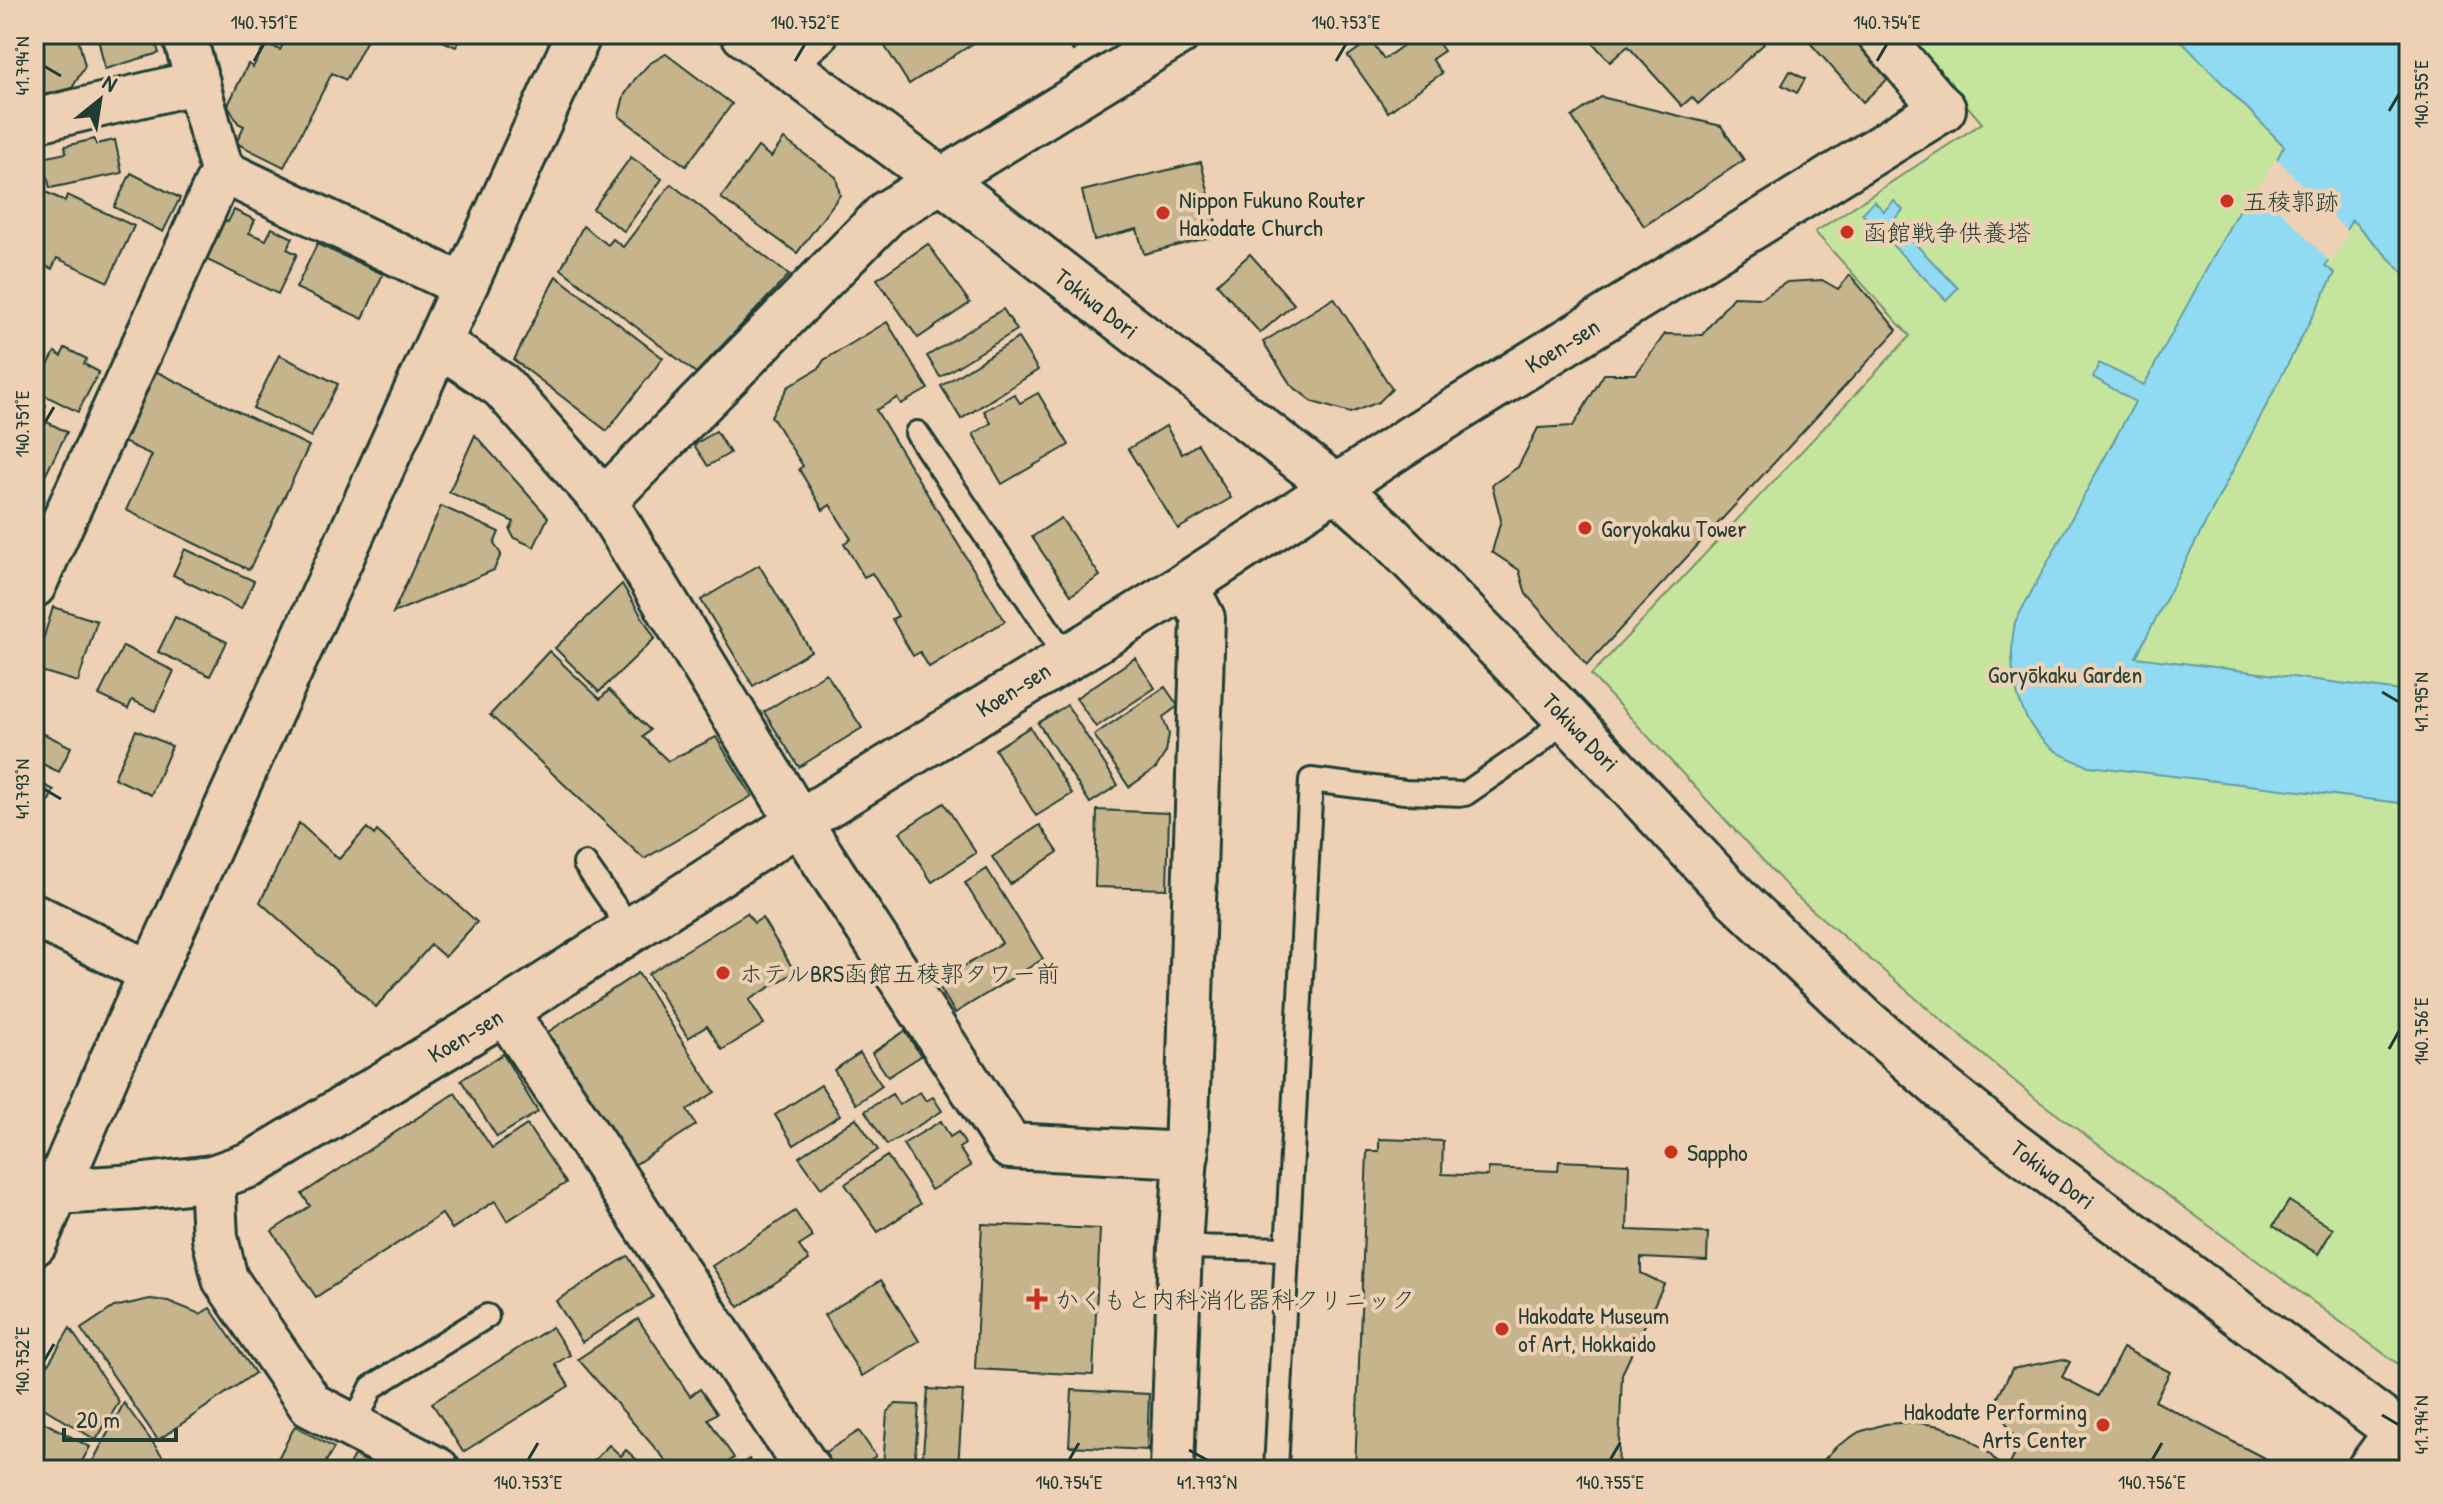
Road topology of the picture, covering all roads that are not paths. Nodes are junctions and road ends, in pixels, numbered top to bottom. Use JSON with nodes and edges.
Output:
{"nodes":[{"id":1,"x":184,"y":34,"type":"edge"},
{"id":2,"x":579,"y":34,"type":"edge"},
{"id":3,"x":744,"y":34,"type":"edge"},
{"id":4,"x":1179,"y":34,"type":"edge"},
{"id":5,"x":1879,"y":34,"type":"edge"},
{"id":6,"x":800,"y":48,"type":"edge"},
{"id":7,"x":198,"y":82,"type":"junction"},
{"id":8,"x":1943,"y":109,"type":"joint"},
{"id":9,"x":34,"y":121,"type":"edge"},
{"id":10,"x":222,"y":171,"type":"junction"},
{"id":11,"x":941,"y":180,"type":"junction"},
{"id":12,"x":464,"y":286,"type":"junction"},
{"id":13,"x":440,"y":344,"type":"junction"},
{"id":14,"x":917,"y":433,"type":"dead end"},
{"id":15,"x":1337,"y":488,"type":"junction"},
{"id":16,"x":604,"y":501,"type":"junction"},
{"id":17,"x":1186,"y":585,"type":"junction"},
{"id":18,"x":34,"y":586,"type":"edge"},
{"id":19,"x":1066,"y":656,"type":"junction"},
{"id":20,"x":1566,"y":717,"type":"junction"},
{"id":21,"x":799,"y":822,"type":"junction"},
{"id":22,"x":585,"y":864,"type":"dead end"},
{"id":23,"x":34,"y":915,"type":"edge"},
{"id":24,"x":631,"y":930,"type":"junction"},
{"id":25,"x":152,"y":973,"type":"junction"},
{"id":26,"x":505,"y":1011,"type":"junction"},
{"id":27,"x":1186,"y":1155,"type":"junction"},
{"id":28,"x":212,"y":1178,"type":"junction"},
{"id":29,"x":45,"y":1194,"type":"edge"},
{"id":30,"x":34,"y":1243,"type":"edge"},
{"id":31,"x":1180,"y":1247,"type":"junction"},
{"id":32,"x":1288,"y":1249,"type":"junction"},
{"id":33,"x":487,"y":1316,"type":"dead end"},
{"id":34,"x":353,"y":1427,"type":"junction"},
{"id":35,"x":2403,"y":1436,"type":"edge"},
{"id":36,"x":437,"y":1470,"type":"edge"},
{"id":37,"x":808,"y":1470,"type":"edge"},
{"id":38,"x":1172,"y":1470,"type":"edge"},
{"id":39,"x":1276,"y":1470,"type":"edge"},
{"id":40,"x":2369,"y":1470,"type":"edge"}],
"edges":[{"from":1,"to":7,"type":"street"},
{"from":2,"to":12,"type":"street"},
{"from":3,"to":6,"type":"street","name":"Tokiwa Dori"},
{"from":4,"to":11,"type":"street"},
{"from":5,"to":8,"type":"street"},
{"from":6,"to":11,"type":"street","name":"Tokiwa Dori"},
{"from":7,"to":9,"type":"street"},
{"from":7,"to":10,"type":"street"},
{"from":8,"to":15,"type":"street","name":"Koen-sen"},
{"from":10,"to":12,"type":"street"},
{"from":10,"to":18,"type":"street"},
{"from":11,"to":15,"type":"street","name":"Tokiwa Dori"},
{"from":11,"to":16,"type":"street"},
{"from":12,"to":13,"type":"street"},
{"from":13,"to":16,"type":"street"},
{"from":13,"to":25,"type":"street"},
{"from":14,"to":19,"type":"lane"},
{"from":15,"to":17,"type":"street","name":"Koen-sen"},
{"from":15,"to":20,"type":"street","name":"Tokiwa Dori"},
{"from":16,"to":21,"type":"street"},
{"from":17,"to":19,"type":"street","name":"Koen-sen"},
{"from":17,"to":27,"type":"street"},
{"from":19,"to":21,"type":"street","name":"Koen-sen"},
{"from":20,"to":32,"type":"lane"},
{"from":20,"to":35,"type":"street","name":"Tokiwa Dori"},
{"from":21,"to":24,"type":"street","name":"Koen-sen"},
{"from":21,"to":27,"type":"street"},
{"from":22,"to":24,"type":"lane"},
{"from":23,"to":25,"type":"street"},
{"from":24,"to":26,"type":"street","name":"Koen-sen"},
{"from":25,"to":29,"type":"street"},
{"from":26,"to":28,"type":"street","name":"Koen-sen"},
{"from":26,"to":37,"type":"street"},
{"from":27,"to":31,"type":"street"},
{"from":28,"to":29,"type":"street","name":"Koen-sen"},
{"from":28,"to":34,"type":"street"},
{"from":29,"to":30,"type":"street"},
{"from":31,"to":32,"type":"lane"},
{"from":31,"to":38,"type":"street"},
{"from":32,"to":39,"type":"lane"},
{"from":33,"to":34,"type":"lane"},
{"from":34,"to":36,"type":"street"},
{"from":35,"to":40,"type":"street"}]}
